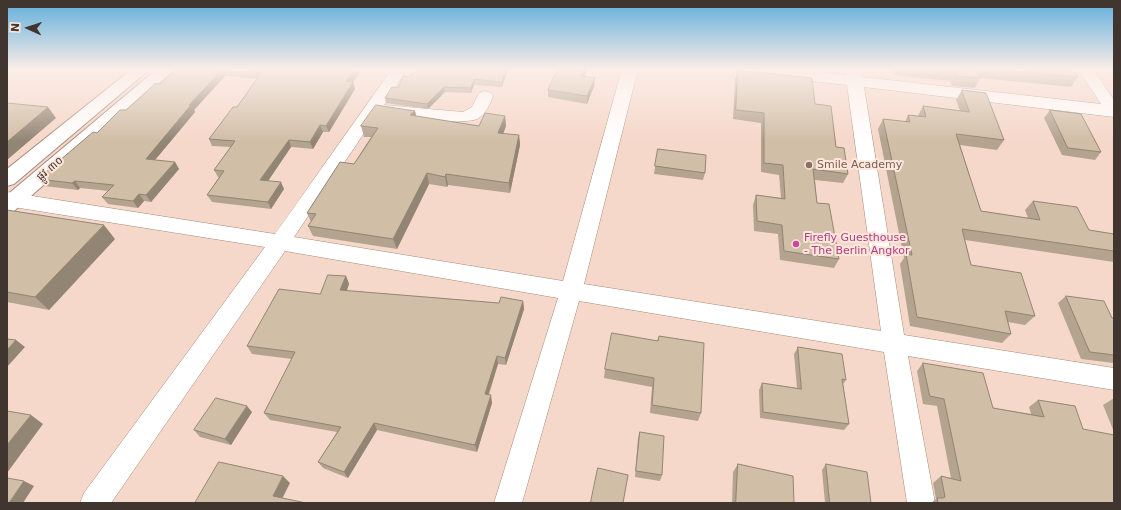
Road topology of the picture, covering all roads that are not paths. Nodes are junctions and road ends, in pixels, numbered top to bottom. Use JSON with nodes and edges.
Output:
{"nodes":[{"id":1,"x":113,"y":93,"type":"edge"},
{"id":2,"x":139,"y":93,"type":"edge"},
{"id":3,"x":384,"y":93,"type":"edge"},
{"id":4,"x":624,"y":93,"type":"edge"},
{"id":5,"x":857,"y":93,"type":"edge"},
{"id":6,"x":983,"y":93,"type":"edge"},
{"id":7,"x":1101,"y":93,"type":"edge"},
{"id":8,"x":485,"y":96,"type":"dead end"},
{"id":9,"x":374,"y":108,"type":"junction"},
{"id":10,"x":1114,"y":111,"type":"edge"},
{"id":11,"x":7,"y":179,"type":"edge"},
{"id":12,"x":9,"y":201,"type":"edge"},
{"id":13,"x":280,"y":242,"type":"junction"},
{"id":14,"x":571,"y":291,"type":"junction"},
{"id":15,"x":894,"y":343,"type":"junction"},
{"id":16,"x":1114,"y":379,"type":"edge"},
{"id":17,"x":94,"y":503,"type":"edge"},
{"id":18,"x":508,"y":503,"type":"edge"},
{"id":19,"x":921,"y":503,"type":"edge"}],
"edges":[{"from":1,"to":11,"type":"street","name":"ផ្លូវ ៣០"},
{"from":2,"to":12,"type":"street","name":"ផ្លូវ ៣០"},
{"from":3,"to":9,"type":"street"},
{"from":4,"to":14,"type":"street"},
{"from":5,"to":15,"type":"street"},
{"from":6,"to":10,"type":"street"},
{"from":7,"to":10,"type":"street"},
{"from":8,"to":9,"type":"street"},
{"from":9,"to":13,"type":"street"},
{"from":12,"to":13,"type":"street"},
{"from":13,"to":14,"type":"street"},
{"from":13,"to":17,"type":"street"},
{"from":14,"to":15,"type":"street"},
{"from":14,"to":18,"type":"street"},
{"from":15,"to":16,"type":"street"},
{"from":15,"to":19,"type":"street"}]}
